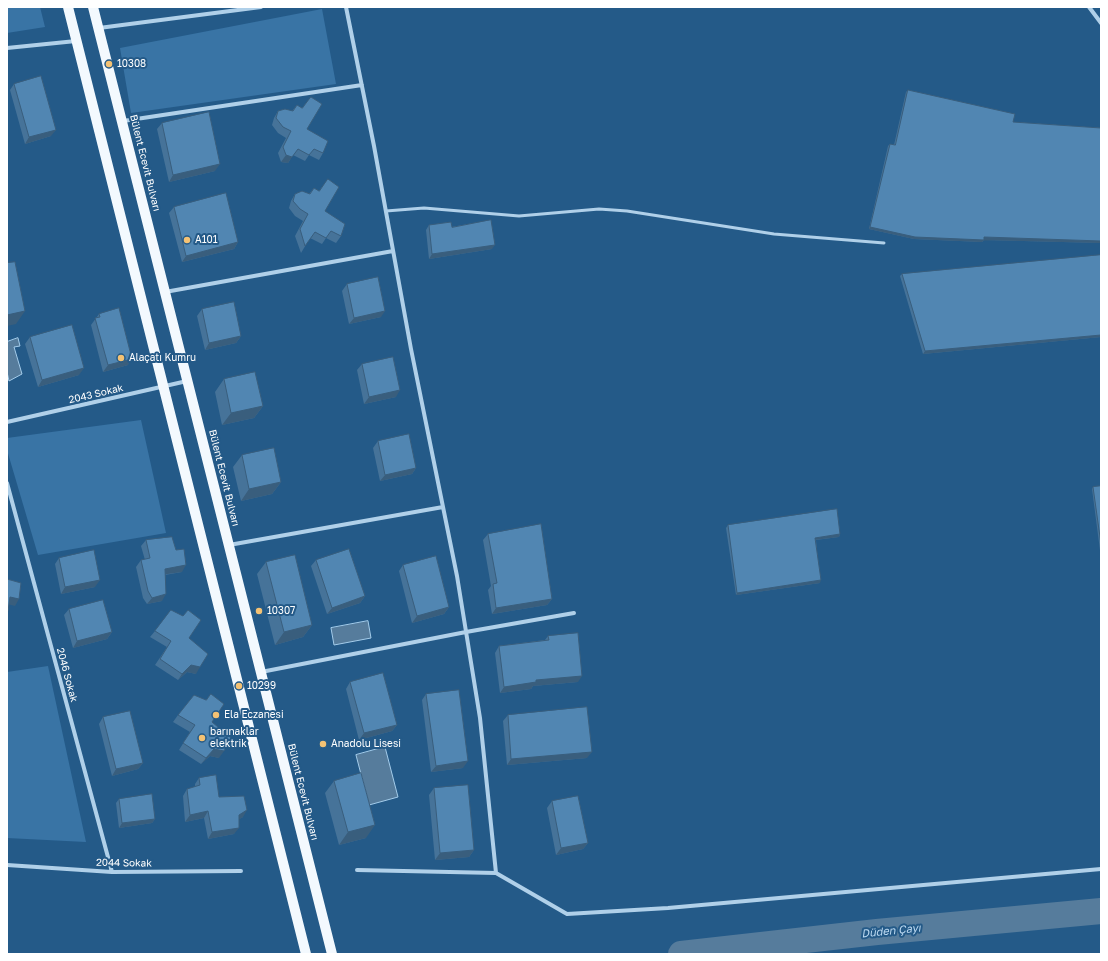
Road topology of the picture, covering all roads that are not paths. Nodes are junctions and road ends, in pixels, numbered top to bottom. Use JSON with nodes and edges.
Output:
{"nodes":[{"id":1,"x":68,"y":7,"type":"edge"},
{"id":2,"x":93,"y":7,"type":"edge"},
{"id":3,"x":261,"y":7,"type":"edge"},
{"id":4,"x":346,"y":7,"type":"edge"},
{"id":5,"x":1089,"y":7,"type":"edge"},
{"id":6,"x":1101,"y":23,"type":"edge"},
{"id":7,"x":99,"y":28,"type":"junction"},
{"id":8,"x":76,"y":41,"type":"junction"},
{"id":9,"x":7,"y":48,"type":"edge"},
{"id":10,"x":362,"y":85,"type":"junction"},
{"id":11,"x":122,"y":121,"type":"junction"},
{"id":12,"x":386,"y":212,"type":"junction"},
{"id":13,"x":884,"y":243,"type":"dead end"},
{"id":14,"x":393,"y":251,"type":"junction"},
{"id":15,"x":165,"y":292,"type":"junction"},
{"id":16,"x":187,"y":381,"type":"junction"},
{"id":17,"x":164,"y":387,"type":"junction"},
{"id":18,"x":7,"y":422,"type":"edge"},
{"id":19,"x":7,"y":483,"type":"edge"},
{"id":20,"x":443,"y":507,"type":"junction"},
{"id":21,"x":229,"y":545,"type":"junction"},
{"id":22,"x":574,"y":613,"type":"dead end"},
{"id":23,"x":466,"y":632,"type":"junction"},
{"id":24,"x":261,"y":672,"type":"junction"},
{"id":25,"x":7,"y":866,"type":"edge"},
{"id":26,"x":1101,"y":869,"type":"edge"},
{"id":27,"x":357,"y":870,"type":"dead end"},
{"id":28,"x":241,"y":871,"type":"dead end"},
{"id":29,"x":112,"y":872,"type":"junction"},
{"id":30,"x":496,"y":873,"type":"junction"},
{"id":31,"x":306,"y":954,"type":"edge"},
{"id":32,"x":332,"y":954,"type":"edge"}],
"edges":[{"from":1,"to":8,"type":"main road"},
{"from":2,"to":7,"type":"main road","name":"Bülent Ecevit Bulvarı"},
{"from":3,"to":7,"type":"street"},
{"from":4,"to":10,"type":"street"},
{"from":5,"to":6,"type":"street"},
{"from":7,"to":11,"type":"main road","name":"Bülent Ecevit Bulvarı"},
{"from":8,"to":9,"type":"street"},
{"from":8,"to":17,"type":"main road"},
{"from":10,"to":11,"type":"street"},
{"from":10,"to":12,"type":"street"},
{"from":11,"to":15,"type":"main road","name":"Bülent Ecevit Bulvarı"},
{"from":12,"to":13,"type":"lane"},
{"from":12,"to":14,"type":"street"},
{"from":14,"to":15,"type":"street"},
{"from":14,"to":20,"type":"street"},
{"from":15,"to":16,"type":"main road","name":"Bülent Ecevit Bulvarı"},
{"from":16,"to":17,"type":"street","name":"2043 Sokak"},
{"from":16,"to":21,"type":"main road","name":"Bülent Ecevit Bulvarı"},
{"from":17,"to":18,"type":"street","name":"2043 Sokak"},
{"from":17,"to":31,"type":"main road"},
{"from":19,"to":29,"type":"street","name":"2046 Sokak"},
{"from":20,"to":21,"type":"street"},
{"from":20,"to":23,"type":"street"},
{"from":21,"to":24,"type":"main road","name":"Bülent Ecevit Bulvarı"},
{"from":22,"to":23,"type":"street"},
{"from":23,"to":24,"type":"street"},
{"from":23,"to":30,"type":"street"},
{"from":24,"to":32,"type":"main road","name":"Bülent Ecevit Bulvarı"},
{"from":25,"to":29,"type":"street","name":"2044 Sokak"},
{"from":26,"to":30,"type":"street"},
{"from":27,"to":30,"type":"street"},
{"from":28,"to":29,"type":"street","name":"2044 Sokak"}]}
